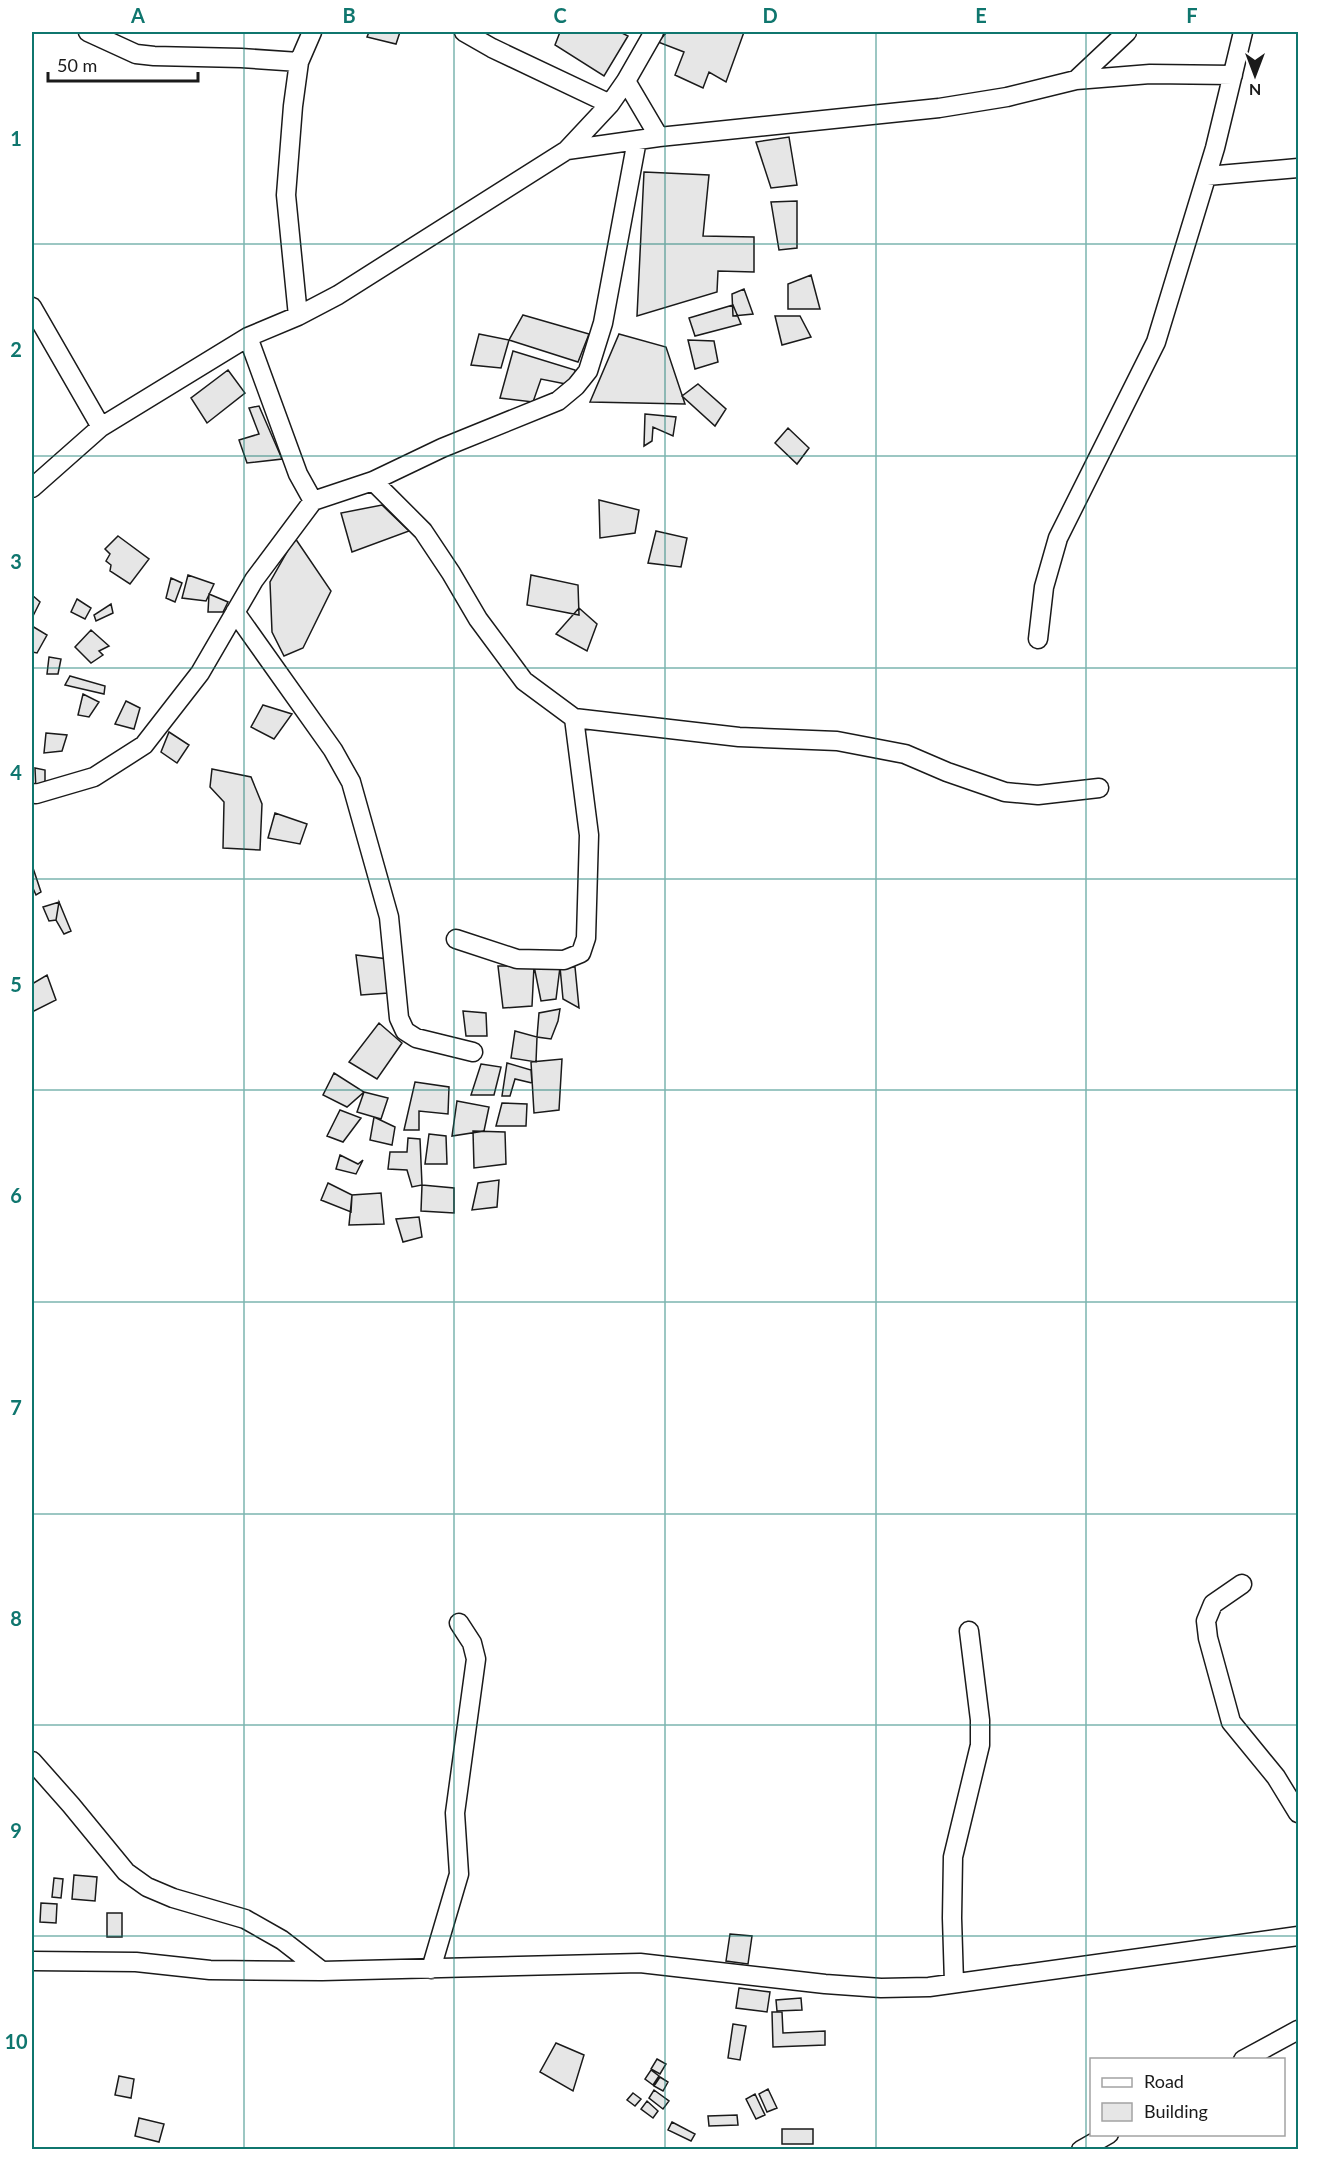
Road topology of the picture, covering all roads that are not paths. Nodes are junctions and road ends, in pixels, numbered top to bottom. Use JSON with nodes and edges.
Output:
{"nodes":[{"id":1,"x":88,"y":32,"type":"edge"},
{"id":2,"x":312,"y":32,"type":"edge"},
{"id":3,"x":465,"y":32,"type":"edge"},
{"id":4,"x":654,"y":32,"type":"edge"},
{"id":5,"x":1127,"y":32,"type":"edge"},
{"id":6,"x":1243,"y":32,"type":"edge"},
{"id":7,"x":299,"y":62,"type":"junction"},
{"id":8,"x":1233,"y":75,"type":"junction"},
{"id":9,"x":1076,"y":80,"type":"junction"},
{"id":10,"x":626,"y":81,"type":"junction"},
{"id":11,"x":610,"y":104,"type":"junction"},
{"id":12,"x":659,"y":137,"type":"junction"},
{"id":13,"x":637,"y":140,"type":"junction"},
{"id":14,"x":567,"y":150,"type":"junction"},
{"id":15,"x":1299,"y":168,"type":"edge"},
{"id":16,"x":1207,"y":176,"type":"junction"},
{"id":17,"x":32,"y":308,"type":"edge"},
{"id":18,"x":298,"y":316,"type":"junction"},
{"id":19,"x":248,"y":337,"type":"junction"},
{"id":20,"x":101,"y":427,"type":"junction"},
{"id":21,"x":374,"y":481,"type":"junction"},
{"id":22,"x":32,"y":488,"type":"edge"},
{"id":23,"x":313,"y":501,"type":"junction"},
{"id":24,"x":235,"y":612,"type":"junction"},
{"id":25,"x":1038,"y":639,"type":"dead end"},
{"id":26,"x":574,"y":718,"type":"junction"},
{"id":27,"x":1099,"y":788,"type":"dead end"},
{"id":28,"x":33,"y":796,"type":"edge"},
{"id":29,"x":456,"y":939,"type":"dead end"},
{"id":30,"x":473,"y":1052,"type":"dead end"},
{"id":31,"x":1242,"y":1584,"type":"dead end"},
{"id":32,"x":459,"y":1623,"type":"dead end"},
{"id":33,"x":969,"y":1631,"type":"dead end"},
{"id":34,"x":32,"y":1761,"type":"edge"},
{"id":35,"x":1299,"y":1813,"type":"edge"},
{"id":36,"x":1299,"y":1936,"type":"edge"},
{"id":37,"x":32,"y":1960,"type":"edge"},
{"id":38,"x":431,"y":1969,"type":"junction"},
{"id":39,"x":322,"y":1971,"type":"junction"},
{"id":40,"x":954,"y":1983,"type":"junction"},
{"id":41,"x":1299,"y":2030,"type":"edge"},
{"id":42,"x":1247,"y":2058,"type":"edge"},
{"id":43,"x":1106,"y":2136,"type":"edge"},
{"id":44,"x":1081,"y":2150,"type":"edge"}],
"edges":[{"from":1,"to":7,"type":"street"},
{"from":2,"to":7,"type":"street"},
{"from":3,"to":11,"type":"street"},
{"from":4,"to":10,"type":"street"},
{"from":5,"to":9,"type":"street"},
{"from":6,"to":8,"type":"street"},
{"from":7,"to":18,"type":"street"},
{"from":8,"to":9,"type":"street"},
{"from":8,"to":16,"type":"street"},
{"from":9,"to":12,"type":"street"},
{"from":10,"to":11,"type":"street"},
{"from":10,"to":12,"type":"street"},
{"from":11,"to":14,"type":"street"},
{"from":12,"to":13,"type":"street"},
{"from":13,"to":14,"type":"street"},
{"from":13,"to":21,"type":"street"},
{"from":14,"to":18,"type":"street"},
{"from":15,"to":16,"type":"street"},
{"from":16,"to":25,"type":"street"},
{"from":17,"to":20,"type":"street"},
{"from":18,"to":19,"type":"street"},
{"from":19,"to":20,"type":"street"},
{"from":19,"to":23,"type":"street"},
{"from":20,"to":22,"type":"street"},
{"from":21,"to":23,"type":"street"},
{"from":21,"to":26,"type":"street"},
{"from":23,"to":24,"type":"street"},
{"from":24,"to":28,"type":"street"},
{"from":24,"to":30,"type":"street"},
{"from":26,"to":27,"type":"street"},
{"from":26,"to":29,"type":"street"},
{"from":31,"to":35,"type":"street"},
{"from":32,"to":38,"type":"street"},
{"from":33,"to":40,"type":"street"},
{"from":34,"to":39,"type":"street"},
{"from":36,"to":40,"type":"street"},
{"from":37,"to":39,"type":"street"},
{"from":38,"to":39,"type":"street"},
{"from":38,"to":40,"type":"street"},
{"from":41,"to":42,"type":"street"},
{"from":43,"to":44,"type":"street"}]}
